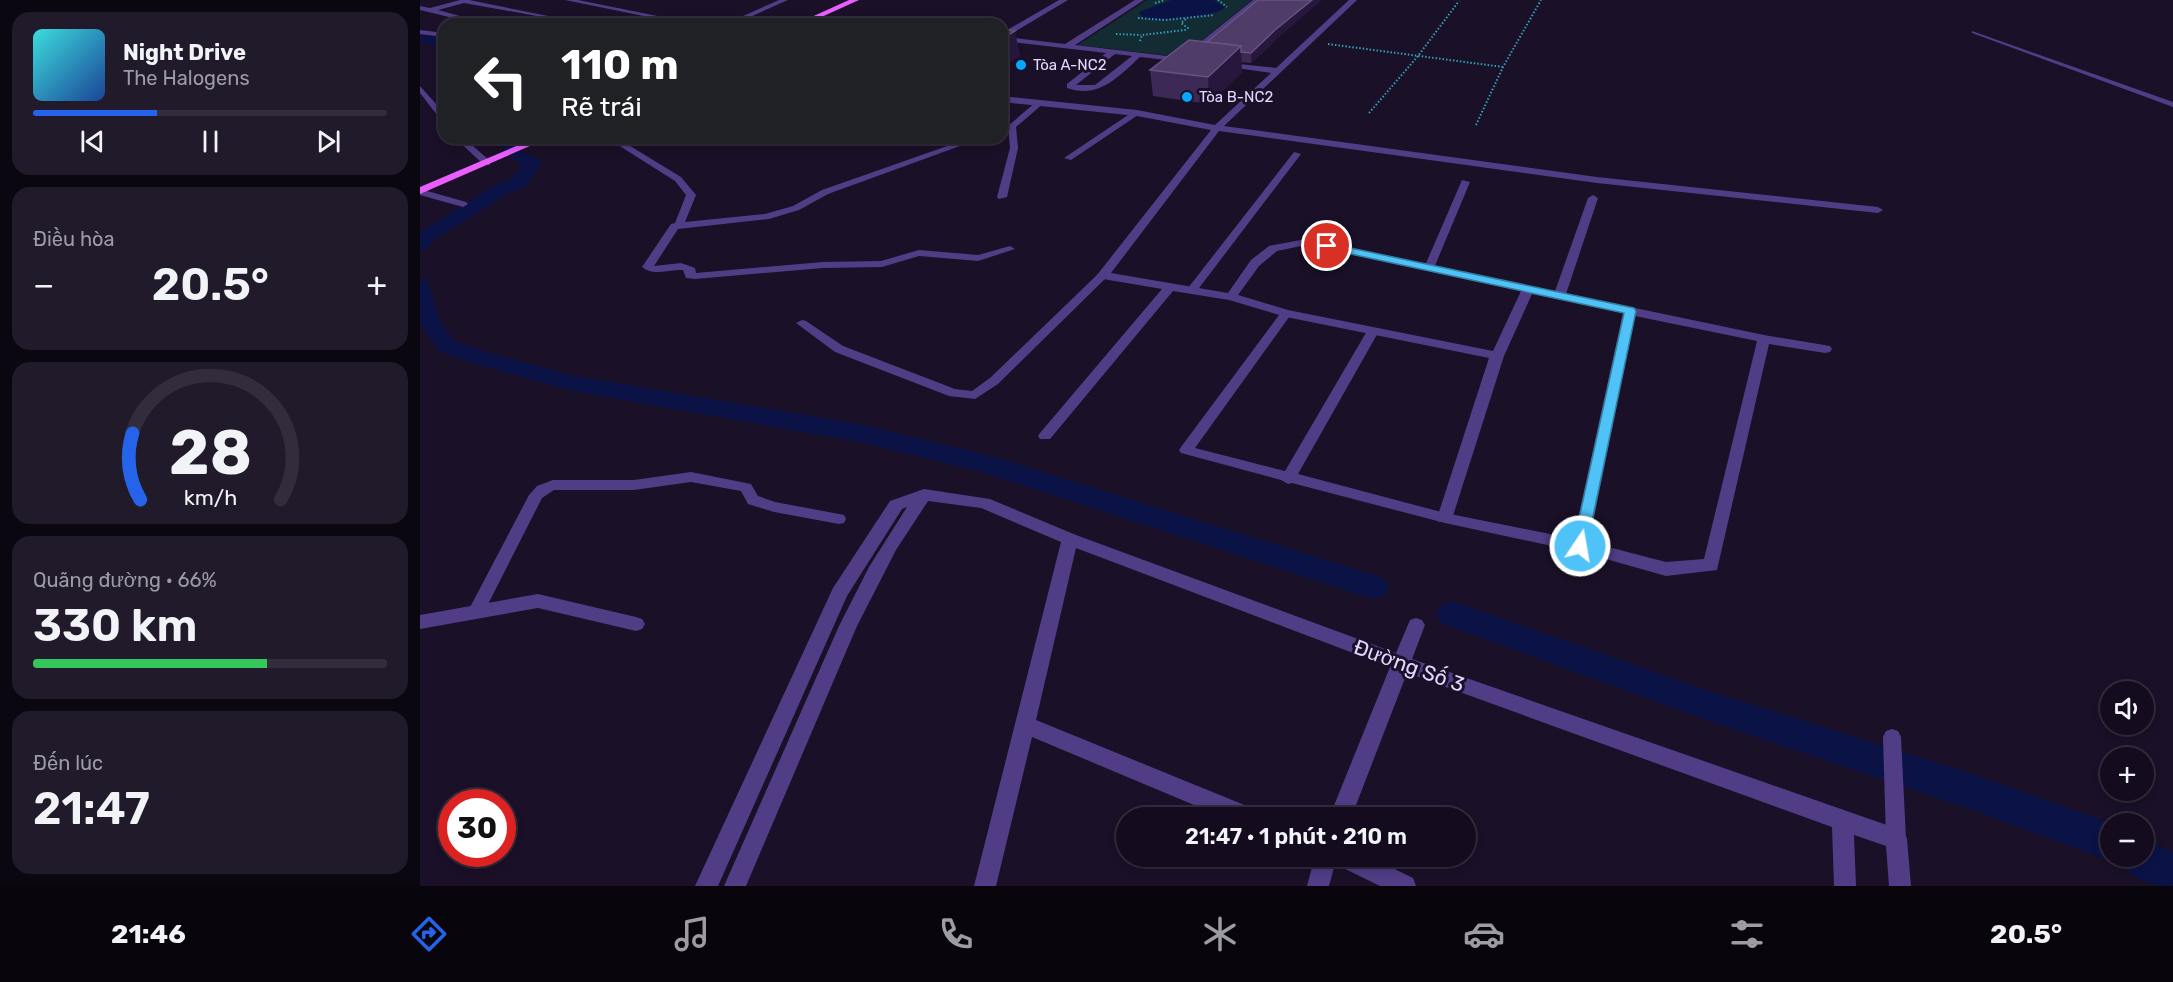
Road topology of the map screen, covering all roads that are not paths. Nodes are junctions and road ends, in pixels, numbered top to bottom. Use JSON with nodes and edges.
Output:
{"nodes":[{"id":1,"x":568,"y":0,"type":"edge"},
{"id":2,"x":785,"y":0,"type":"edge"},
{"id":3,"x":855,"y":0,"type":"edge"},
{"id":4,"x":1064,"y":0,"type":"edge"},
{"id":5,"x":1140,"y":0,"type":"edge"},
{"id":6,"x":1257,"y":0,"type":"edge"},
{"id":7,"x":1353,"y":0,"type":"edge"},
{"id":8,"x":420,"y":8,"type":"edge"},
{"id":9,"x":432,"y":10,"type":"junction"},
{"id":10,"x":463,"y":18,"type":"edge"},
{"id":11,"x":539,"y":18,"type":"edge"},
{"id":12,"x":662,"y":18,"type":"edge"},
{"id":13,"x":742,"y":18,"type":"edge"},
{"id":14,"x":814,"y":18,"type":"edge"},
{"id":15,"x":420,"y":32,"type":"edge"},
{"id":16,"x":1974,"y":32,"type":"dead end"},
{"id":17,"x":1008,"y":33,"type":"edge"},
{"id":18,"x":438,"y":34,"type":"edge"},
{"id":19,"x":1008,"y":38,"type":"edge"},
{"id":20,"x":1066,"y":47,"type":"junction"},
{"id":21,"x":1112,"y":53,"type":"junction"},
{"id":22,"x":1138,"y":56,"type":"junction"},
{"id":23,"x":1184,"y":60,"type":"junction"},
{"id":24,"x":1194,"y":61,"type":"edge"},
{"id":25,"x":1216,"y":63,"type":"edge"},
{"id":26,"x":1280,"y":71,"type":"junction"},
{"id":27,"x":422,"y":91,"type":"edge"},
{"id":28,"x":1079,"y":91,"type":"junction"},
{"id":29,"x":1008,"y":100,"type":"edge"},
{"id":30,"x":1040,"y":103,"type":"junction"},
{"id":31,"x":2173,"y":105,"type":"edge"},
{"id":32,"x":1061,"y":106,"type":"junction"},
{"id":33,"x":438,"y":111,"type":"edge"},
{"id":34,"x":1137,"y":113,"type":"junction"},
{"id":35,"x":1012,"y":126,"type":"junction"},
{"id":36,"x":1008,"y":128,"type":"edge"},
{"id":37,"x":1217,"y":128,"type":"junction"},
{"id":38,"x":466,"y":144,"type":"edge"},
{"id":39,"x":530,"y":144,"type":"edge"},
{"id":40,"x":621,"y":144,"type":"edge"},
{"id":41,"x":961,"y":144,"type":"edge"},
{"id":42,"x":1298,"y":154,"type":"dead end"},
{"id":43,"x":1068,"y":158,"type":"dead end"},
{"id":44,"x":487,"y":163,"type":"junction"},
{"id":45,"x":1465,"y":182,"type":"dead end"},
{"id":46,"x":420,"y":192,"type":"edge"},
{"id":47,"x":1002,"y":197,"type":"dead end"},
{"id":48,"x":1593,"y":198,"type":"dead end"},
{"id":49,"x":463,"y":204,"type":"dead end"},
{"id":50,"x":1878,"y":210,"type":"dead end"},
{"id":51,"x":679,"y":225,"type":"junction"},
{"id":52,"x":1010,"y":249,"type":"dead end"},
{"id":53,"x":1429,"y":268,"type":"junction"},
{"id":54,"x":1103,"y":275,"type":"junction"},
{"id":55,"x":1171,"y":286,"type":"junction"},
{"id":56,"x":1528,"y":289,"type":"junction"},
{"id":57,"x":1192,"y":290,"type":"junction"},
{"id":58,"x":1560,"y":294,"type":"junction"},
{"id":59,"x":1231,"y":297,"type":"junction"},
{"id":60,"x":1630,"y":311,"type":"junction"},
{"id":61,"x":1286,"y":313,"type":"junction"},
{"id":62,"x":802,"y":323,"type":"dead end"},
{"id":63,"x":1373,"y":331,"type":"junction"},
{"id":64,"x":1764,"y":339,"type":"junction"},
{"id":65,"x":1825,"y":350,"type":"dead end"},
{"id":66,"x":1497,"y":356,"type":"junction"},
{"id":67,"x":1045,"y":436,"type":"dead end"},
{"id":68,"x":1288,"y":479,"type":"junction"},
{"id":69,"x":924,"y":495,"type":"junction"},
{"id":70,"x":1445,"y":518,"type":"junction"},
{"id":71,"x":839,"y":519,"type":"dead end"},
{"id":72,"x":1070,"y":539,"type":"junction"},
{"id":73,"x":1580,"y":546,"type":"junction"},
{"id":74,"x":476,"y":610,"type":"junction"},
{"id":75,"x":420,"y":622,"type":"edge"},
{"id":76,"x":636,"y":624,"type":"dead end"},
{"id":77,"x":1416,"y":625,"type":"dead end"},
{"id":78,"x":1403,"y":664,"type":"junction"},
{"id":79,"x":1026,"y":725,"type":"junction"},
{"id":80,"x":1892,"y":737,"type":"dead end"},
{"id":81,"x":1224,"y":807,"type":"edge"},
{"id":82,"x":1344,"y":807,"type":"edge"},
{"id":83,"x":1843,"y":820,"type":"junction"},
{"id":84,"x":1896,"y":838,"type":"junction"},
{"id":85,"x":1323,"y":867,"type":"edge"},
{"id":86,"x":1366,"y":867,"type":"edge"},
{"id":87,"x":705,"y":886,"type":"edge"},
{"id":88,"x":735,"y":886,"type":"edge"},
{"id":89,"x":985,"y":886,"type":"edge"},
{"id":90,"x":1318,"y":886,"type":"edge"},
{"id":91,"x":1405,"y":886,"type":"edge"},
{"id":92,"x":1845,"y":886,"type":"edge"},
{"id":93,"x":1900,"y":886,"type":"edge"}],
"edges":[{"from":1,"to":12,"type":"lane"},
{"from":2,"to":13,"type":"lane"},
{"from":3,"to":14,"type":"main road"},
{"from":4,"to":17,"type":"street"},
{"from":5,"to":20,"type":"street"},
{"from":6,"to":23,"type":"street"},
{"from":7,"to":26,"type":"street"},
{"from":8,"to":9,"type":"lane"},
{"from":9,"to":10,"type":"lane"},
{"from":9,"to":11,"type":"lane"},
{"from":15,"to":18,"type":"lane"},
{"from":16,"to":31,"type":"lane"},
{"from":19,"to":20,"type":"street"},
{"from":20,"to":21,"type":"street"},
{"from":21,"to":22,"type":"street"},
{"from":21,"to":28,"type":"street"},
{"from":22,"to":23,"type":"street"},
{"from":22,"to":28,"type":"street"},
{"from":23,"to":24,"type":"street"},
{"from":25,"to":26,"type":"street"},
{"from":26,"to":37,"type":"street"},
{"from":27,"to":33,"type":"lane"},
{"from":28,"to":32,"type":"street"},
{"from":29,"to":30,"type":"street"},
{"from":30,"to":32,"type":"street"},
{"from":30,"to":35,"type":"lane"},
{"from":32,"to":34,"type":"street"},
{"from":34,"to":37,"type":"street"},
{"from":34,"to":43,"type":"lane"},
{"from":35,"to":36,"type":"lane"},
{"from":35,"to":47,"type":"lane"},
{"from":37,"to":50,"type":"street"},
{"from":37,"to":54,"type":"street"},
{"from":38,"to":44,"type":"lane"},
{"from":39,"to":44,"type":"main road"},
{"from":40,"to":51,"type":"lane"},
{"from":41,"to":51,"type":"lane"},
{"from":42,"to":57,"type":"lane"},
{"from":44,"to":46,"type":"main road"},
{"from":45,"to":53,"type":"lane"},
{"from":46,"to":49,"type":"lane"},
{"from":48,"to":58,"type":"lane"},
{"from":51,"to":52,"type":"lane"},
{"from":53,"to":56,"type":"street"},
{"from":53,"to":59,"type":"street"},
{"from":54,"to":55,"type":"street"},
{"from":54,"to":62,"type":"lane"},
{"from":55,"to":57,"type":"street"},
{"from":55,"to":67,"type":"street"},
{"from":56,"to":58,"type":"street"},
{"from":56,"to":66,"type":"street"},
{"from":57,"to":59,"type":"street"},
{"from":58,"to":60,"type":"street"},
{"from":59,"to":61,"type":"street"},
{"from":60,"to":64,"type":"street"},
{"from":60,"to":73,"type":"street"},
{"from":61,"to":63,"type":"street"},
{"from":61,"to":68,"type":"lane"},
{"from":63,"to":66,"type":"street"},
{"from":63,"to":68,"type":"lane"},
{"from":64,"to":65,"type":"street"},
{"from":64,"to":73,"type":"street"},
{"from":66,"to":70,"type":"street"},
{"from":68,"to":70,"type":"lane"},
{"from":69,"to":72,"type":"street","name":"Đường Số 3"},
{"from":69,"to":87,"type":"street"},
{"from":69,"to":88,"type":"street"},
{"from":70,"to":73,"type":"lane"},
{"from":71,"to":74,"type":"lane"},
{"from":72,"to":78,"type":"street","name":"Đường Số 3"},
{"from":72,"to":79,"type":"street"},
{"from":74,"to":75,"type":"street"},
{"from":74,"to":76,"type":"street"},
{"from":77,"to":78,"type":"street"},
{"from":78,"to":82,"type":"street"},
{"from":78,"to":83,"type":"street","name":"Đường Số 3"},
{"from":79,"to":81,"type":"street"},
{"from":79,"to":89,"type":"street"},
{"from":80,"to":84,"type":"lane"},
{"from":83,"to":84,"type":"street","name":"Đường Số 3"},
{"from":83,"to":92,"type":"street"},
{"from":84,"to":93,"type":"street"},
{"from":85,"to":90,"type":"street"},
{"from":86,"to":91,"type":"street"}]}
